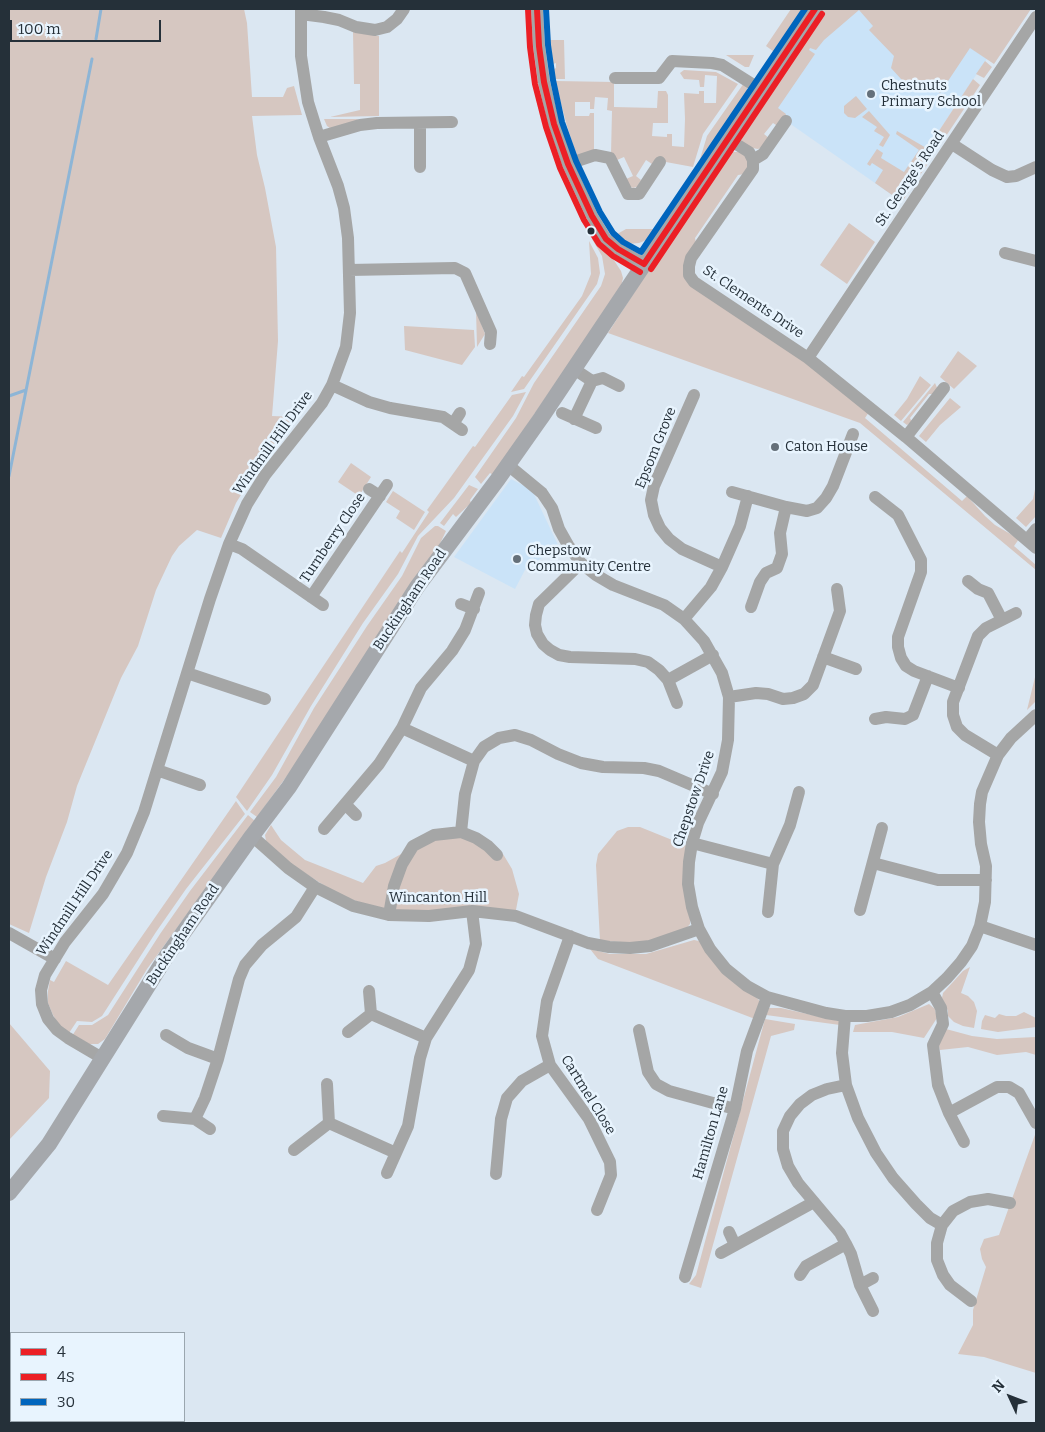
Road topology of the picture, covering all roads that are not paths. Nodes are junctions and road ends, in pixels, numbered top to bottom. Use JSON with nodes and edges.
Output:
{"nodes":[{"id":1,"x":404,"y":9,"type":"edge"},
{"id":2,"x":537,"y":9,"type":"edge"},
{"id":3,"x":815,"y":9,"type":"edge"},
{"id":4,"x":301,"y":12,"type":"edge"},
{"id":5,"x":1036,"y":17,"type":"edge"},
{"id":6,"x":615,"y":78,"type":"dead end"},
{"id":7,"x":760,"y":89,"type":"junction"},
{"id":8,"x":786,"y":121,"type":"dead end"},
{"id":9,"x":452,"y":122,"type":"dead end"},
{"id":10,"x":420,"y":123,"type":"junction"},
{"id":11,"x":319,"y":137,"type":"junction"},
{"id":12,"x":728,"y":140,"type":"junction"},
{"id":13,"x":952,"y":144,"type":"junction"},
{"id":14,"x":753,"y":160,"type":"junction"},
{"id":15,"x":660,"y":162,"type":"dead end"},
{"id":16,"x":568,"y":164,"type":"junction"},
{"id":17,"x":420,"y":167,"type":"dead end"},
{"id":18,"x":1031,"y":173,"type":"edge"},
{"id":19,"x":1005,"y":253,"type":"dead end"},
{"id":20,"x":1036,"y":261,"type":"edge"},
{"id":21,"x":644,"y":264,"type":"junction"},
{"id":22,"x":349,"y":270,"type":"junction"},
{"id":23,"x":490,"y":344,"type":"dead end"},
{"id":24,"x":808,"y":358,"type":"junction"},
{"id":25,"x":574,"y":369,"type":"junction"},
{"id":26,"x":592,"y":381,"type":"junction"},
{"id":27,"x":332,"y":385,"type":"junction"},
{"id":28,"x":619,"y":386,"type":"dead end"},
{"id":29,"x":944,"y":388,"type":"dead end"},
{"id":30,"x":694,"y":395,"type":"dead end"},
{"id":31,"x":562,"y":413,"type":"dead end"},
{"id":32,"x":574,"y":419,"type":"junction"},
{"id":33,"x":458,"y":422,"type":"dead end"},
{"id":34,"x":596,"y":428,"type":"dead end"},
{"id":35,"x":853,"y":434,"type":"dead end"},
{"id":36,"x":906,"y":436,"type":"junction"},
{"id":37,"x":508,"y":465,"type":"junction"},
{"id":38,"x":379,"y":490,"type":"dead end"},
{"id":39,"x":732,"y":492,"type":"dead end"},
{"id":40,"x":748,"y":496,"type":"junction"},
{"id":41,"x":876,"y":497,"type":"dead end"},
{"id":42,"x":786,"y":507,"type":"junction"},
{"id":43,"x":1036,"y":528,"type":"edge"},
{"id":44,"x":229,"y":544,"type":"junction"},
{"id":45,"x":1032,"y":544,"type":"edge"},
{"id":46,"x":581,"y":563,"type":"junction"},
{"id":47,"x":722,"y":567,"type":"junction"},
{"id":48,"x":968,"y":581,"type":"dead end"},
{"id":49,"x":836,"y":589,"type":"dead end"},
{"id":50,"x":479,"y":593,"type":"dead end"},
{"id":51,"x":311,"y":596,"type":"junction"},
{"id":52,"x":323,"y":604,"type":"dead end"},
{"id":53,"x":461,"y":604,"type":"dead end"},
{"id":54,"x":751,"y":608,"type":"dead end"},
{"id":55,"x":474,"y":609,"type":"junction"},
{"id":56,"x":1016,"y":613,"type":"dead end"},
{"id":57,"x":684,"y":620,"type":"junction"},
{"id":58,"x":1002,"y":620,"type":"junction"},
{"id":59,"x":713,"y":655,"type":"junction"},
{"id":60,"x":823,"y":657,"type":"junction"},
{"id":61,"x":856,"y":669,"type":"dead end"},
{"id":62,"x":187,"y":673,"type":"junction"},
{"id":63,"x":928,"y":676,"type":"junction"},
{"id":64,"x":668,"y":680,"type":"junction"},
{"id":65,"x":959,"y":688,"type":"junction"},
{"id":66,"x":729,"y":697,"type":"junction"},
{"id":67,"x":265,"y":699,"type":"dead end"},
{"id":68,"x":677,"y":703,"type":"dead end"},
{"id":69,"x":1036,"y":715,"type":"edge"},
{"id":70,"x":875,"y":719,"type":"dead end"},
{"id":71,"x":402,"y":728,"type":"junction"},
{"id":72,"x":998,"y":754,"type":"junction"},
{"id":73,"x":474,"y":760,"type":"junction"},
{"id":74,"x":157,"y":770,"type":"junction"},
{"id":75,"x":200,"y":785,"type":"dead end"},
{"id":76,"x":799,"y":792,"type":"dead end"},
{"id":77,"x":713,"y":794,"type":"junction"},
{"id":78,"x":345,"y":804,"type":"junction"},
{"id":79,"x":356,"y":815,"type":"dead end"},
{"id":80,"x":882,"y":828,"type":"dead end"},
{"id":81,"x":324,"y":830,"type":"dead end"},
{"id":82,"x":461,"y":832,"type":"junction"},
{"id":83,"x":252,"y":836,"type":"junction"},
{"id":84,"x":692,"y":843,"type":"junction"},
{"id":85,"x":497,"y":855,"type":"dead end"},
{"id":86,"x":873,"y":863,"type":"junction"},
{"id":87,"x":773,"y":864,"type":"junction"},
{"id":88,"x":986,"y":880,"type":"junction"},
{"id":89,"x":315,"y":888,"type":"junction"},
{"id":90,"x":472,"y":910,"type":"junction"},
{"id":91,"x":860,"y":910,"type":"dead end"},
{"id":92,"x":768,"y":912,"type":"dead end"},
{"id":93,"x":389,"y":915,"type":"junction"},
{"id":94,"x":980,"y":926,"type":"junction"},
{"id":95,"x":699,"y":929,"type":"junction"},
{"id":96,"x":9,"y":933,"type":"edge"},
{"id":97,"x":570,"y":936,"type":"junction"},
{"id":98,"x":1036,"y":945,"type":"edge"},
{"id":99,"x":54,"y":959,"type":"junction"},
{"id":100,"x":369,"y":991,"type":"dead end"},
{"id":101,"x":932,"y":992,"type":"junction"},
{"id":102,"x":767,"y":997,"type":"junction"},
{"id":103,"x":371,"y":1014,"type":"junction"},
{"id":104,"x":845,"y":1016,"type":"junction"},
{"id":105,"x":639,"y":1030,"type":"dead end"},
{"id":106,"x":348,"y":1032,"type":"dead end"},
{"id":107,"x":166,"y":1035,"type":"dead end"},
{"id":108,"x":426,"y":1038,"type":"junction"},
{"id":109,"x":102,"y":1058,"type":"junction"},
{"id":110,"x":218,"y":1059,"type":"junction"},
{"id":111,"x":550,"y":1065,"type":"junction"},
{"id":112,"x":327,"y":1084,"type":"dead end"},
{"id":113,"x":846,"y":1085,"type":"junction"},
{"id":114,"x":735,"y":1109,"type":"junction"},
{"id":115,"x":949,"y":1113,"type":"junction"},
{"id":116,"x":163,"y":1116,"type":"dead end"},
{"id":117,"x":195,"y":1119,"type":"junction"},
{"id":118,"x":330,"y":1123,"type":"junction"},
{"id":119,"x":1036,"y":1124,"type":"edge"},
{"id":120,"x":210,"y":1130,"type":"dead end"},
{"id":121,"x":964,"y":1142,"type":"dead end"},
{"id":122,"x":294,"y":1150,"type":"dead end"},
{"id":123,"x":396,"y":1153,"type":"junction"},
{"id":124,"x":387,"y":1172,"type":"dead end"},
{"id":125,"x":496,"y":1174,"type":"dead end"},
{"id":126,"x":9,"y":1193,"type":"edge"},
{"id":127,"x":814,"y":1202,"type":"junction"},
{"id":128,"x":1010,"y":1203,"type":"dead end"},
{"id":129,"x":597,"y":1210,"type":"dead end"},
{"id":130,"x":942,"y":1225,"type":"junction"},
{"id":131,"x":729,"y":1232,"type":"dead end"},
{"id":132,"x":846,"y":1244,"type":"junction"},
{"id":133,"x":736,"y":1245,"type":"junction"},
{"id":134,"x":721,"y":1253,"type":"dead end"},
{"id":135,"x":800,"y":1275,"type":"dead end"},
{"id":136,"x":686,"y":1277,"type":"dead end"},
{"id":137,"x":873,"y":1278,"type":"dead end"},
{"id":138,"x":860,"y":1285,"type":"junction"},
{"id":139,"x":971,"y":1301,"type":"dead end"},
{"id":140,"x":873,"y":1311,"type":"dead end"}],
"edges":[{"from":1,"to":4,"type":"street"},
{"from":2,"to":16,"type":"street"},
{"from":3,"to":7,"type":"main road","name":"Buckingham Road"},
{"from":4,"to":11,"type":"street","name":"Windmill Hill Drive"},
{"from":5,"to":13,"type":"street","name":"St. George's Road"},
{"from":6,"to":7,"type":"street"},
{"from":7,"to":12,"type":"main road","name":"Buckingham Road"},
{"from":8,"to":14,"type":"street","name":"St. Clements Drive"},
{"from":9,"to":10,"type":"street"},
{"from":10,"to":11,"type":"street"},
{"from":10,"to":17,"type":"street"},
{"from":11,"to":22,"type":"street","name":"Windmill Hill Drive"},
{"from":12,"to":14,"type":"street"},
{"from":12,"to":21,"type":"main road","name":"Buckingham Road"},
{"from":13,"to":18,"type":"street"},
{"from":13,"to":24,"type":"street","name":"St. George's Road"},
{"from":14,"to":24,"type":"street","name":"St. Clements Drive"},
{"from":15,"to":16,"type":"street"},
{"from":16,"to":21,"type":"street"},
{"from":19,"to":20,"type":"street"},
{"from":21,"to":25,"type":"main road","name":"Buckingham Road"},
{"from":22,"to":23,"type":"street"},
{"from":22,"to":27,"type":"street","name":"Windmill Hill Drive"},
{"from":24,"to":36,"type":"street","name":"St. Clements Drive"},
{"from":25,"to":26,"type":"street"},
{"from":25,"to":37,"type":"main road","name":"Buckingham Road"},
{"from":26,"to":28,"type":"street"},
{"from":26,"to":32,"type":"street"},
{"from":27,"to":33,"type":"street"},
{"from":27,"to":44,"type":"street","name":"Windmill Hill Drive"},
{"from":29,"to":36,"type":"street"},
{"from":30,"to":47,"type":"street","name":"Epsom Grove"},
{"from":31,"to":32,"type":"street"},
{"from":32,"to":34,"type":"street"},
{"from":35,"to":42,"type":"street"},
{"from":36,"to":45,"type":"street","name":"St. Clements Drive"},
{"from":37,"to":46,"type":"street","name":"Chepstow Drive"},
{"from":37,"to":83,"type":"main road","name":"Buckingham Road"},
{"from":38,"to":51,"type":"street","name":"Turnberry Close"},
{"from":39,"to":40,"type":"street"},
{"from":40,"to":42,"type":"street"},
{"from":40,"to":47,"type":"street"},
{"from":41,"to":63,"type":"street"},
{"from":42,"to":54,"type":"street"},
{"from":43,"to":45,"type":"street"},
{"from":44,"to":51,"type":"street","name":"Turnberry Close"},
{"from":44,"to":62,"type":"street","name":"Windmill Hill Drive"},
{"from":46,"to":57,"type":"street","name":"Chepstow Drive"},
{"from":46,"to":64,"type":"street"},
{"from":47,"to":57,"type":"street"},
{"from":48,"to":58,"type":"street"},
{"from":49,"to":60,"type":"street"},
{"from":50,"to":55,"type":"street"},
{"from":51,"to":52,"type":"street","name":"Turnberry Close"},
{"from":53,"to":55,"type":"street"},
{"from":55,"to":71,"type":"street"},
{"from":56,"to":58,"type":"street"},
{"from":57,"to":59,"type":"street","name":"Chepstow Drive"},
{"from":58,"to":65,"type":"street"},
{"from":59,"to":64,"type":"street"},
{"from":59,"to":66,"type":"street","name":"Chepstow Drive"},
{"from":60,"to":61,"type":"street"},
{"from":60,"to":66,"type":"street"},
{"from":62,"to":67,"type":"street"},
{"from":62,"to":74,"type":"street","name":"Windmill Hill Drive"},
{"from":63,"to":65,"type":"street"},
{"from":63,"to":70,"type":"street"},
{"from":64,"to":68,"type":"street"},
{"from":65,"to":72,"type":"street"},
{"from":66,"to":77,"type":"street","name":"Chepstow Drive"},
{"from":69,"to":72,"type":"street","name":"Chepstow Drive"},
{"from":71,"to":73,"type":"street"},
{"from":71,"to":78,"type":"street"},
{"from":72,"to":88,"type":"street","name":"Chepstow Drive"},
{"from":73,"to":77,"type":"street"},
{"from":73,"to":82,"type":"street"},
{"from":74,"to":75,"type":"street"},
{"from":74,"to":99,"type":"street","name":"Windmill Hill Drive"},
{"from":76,"to":87,"type":"street"},
{"from":77,"to":84,"type":"street","name":"Chepstow Drive"},
{"from":78,"to":79,"type":"street"},
{"from":78,"to":81,"type":"street"},
{"from":80,"to":86,"type":"street"},
{"from":82,"to":85,"type":"street"},
{"from":82,"to":93,"type":"street"},
{"from":83,"to":89,"type":"street","name":"Wincanton Hill"},
{"from":83,"to":109,"type":"main road","name":"Buckingham Road"},
{"from":84,"to":87,"type":"street"},
{"from":84,"to":95,"type":"street","name":"Chepstow Drive"},
{"from":86,"to":88,"type":"street"},
{"from":86,"to":91,"type":"street"},
{"from":87,"to":92,"type":"street"},
{"from":88,"to":94,"type":"street","name":"Chepstow Drive"},
{"from":89,"to":93,"type":"street","name":"Wincanton Hill"},
{"from":89,"to":110,"type":"street"},
{"from":90,"to":93,"type":"street","name":"Wincanton Hill"},
{"from":90,"to":97,"type":"street","name":"Wincanton Hill"},
{"from":90,"to":108,"type":"street"},
{"from":94,"to":98,"type":"street"},
{"from":94,"to":101,"type":"street","name":"Chepstow Drive"},
{"from":95,"to":97,"type":"street","name":"Wincanton Hill"},
{"from":95,"to":102,"type":"street","name":"Chepstow Drive"},
{"from":96,"to":99,"type":"street"},
{"from":97,"to":111,"type":"street","name":"Cartmel Close"},
{"from":99,"to":109,"type":"street","name":"Windmill Hill Drive"},
{"from":100,"to":103,"type":"street"},
{"from":101,"to":104,"type":"street","name":"Chepstow Drive"},
{"from":101,"to":115,"type":"street"},
{"from":102,"to":104,"type":"street","name":"Chepstow Drive"},
{"from":102,"to":114,"type":"street","name":"Hamilton Lane"},
{"from":103,"to":106,"type":"street"},
{"from":103,"to":108,"type":"street"},
{"from":104,"to":113,"type":"street"},
{"from":105,"to":114,"type":"street"},
{"from":107,"to":110,"type":"street"},
{"from":108,"to":123,"type":"street"},
{"from":109,"to":126,"type":"main road","name":"Buckingham Road"},
{"from":110,"to":117,"type":"street"},
{"from":111,"to":125,"type":"street"},
{"from":111,"to":129,"type":"street","name":"Cartmel Close"},
{"from":112,"to":118,"type":"street"},
{"from":113,"to":127,"type":"street"},
{"from":113,"to":130,"type":"street"},
{"from":114,"to":136,"type":"street","name":"Hamilton Lane"},
{"from":115,"to":119,"type":"street"},
{"from":115,"to":121,"type":"street"},
{"from":116,"to":117,"type":"street"},
{"from":117,"to":120,"type":"street"},
{"from":118,"to":122,"type":"street"},
{"from":118,"to":123,"type":"street"},
{"from":123,"to":124,"type":"street"},
{"from":127,"to":132,"type":"street"},
{"from":127,"to":133,"type":"street"},
{"from":128,"to":130,"type":"street"},
{"from":130,"to":139,"type":"street"},
{"from":131,"to":133,"type":"street"},
{"from":132,"to":135,"type":"street"},
{"from":132,"to":138,"type":"street"},
{"from":133,"to":134,"type":"street"},
{"from":137,"to":138,"type":"street"},
{"from":138,"to":140,"type":"street"}]}
